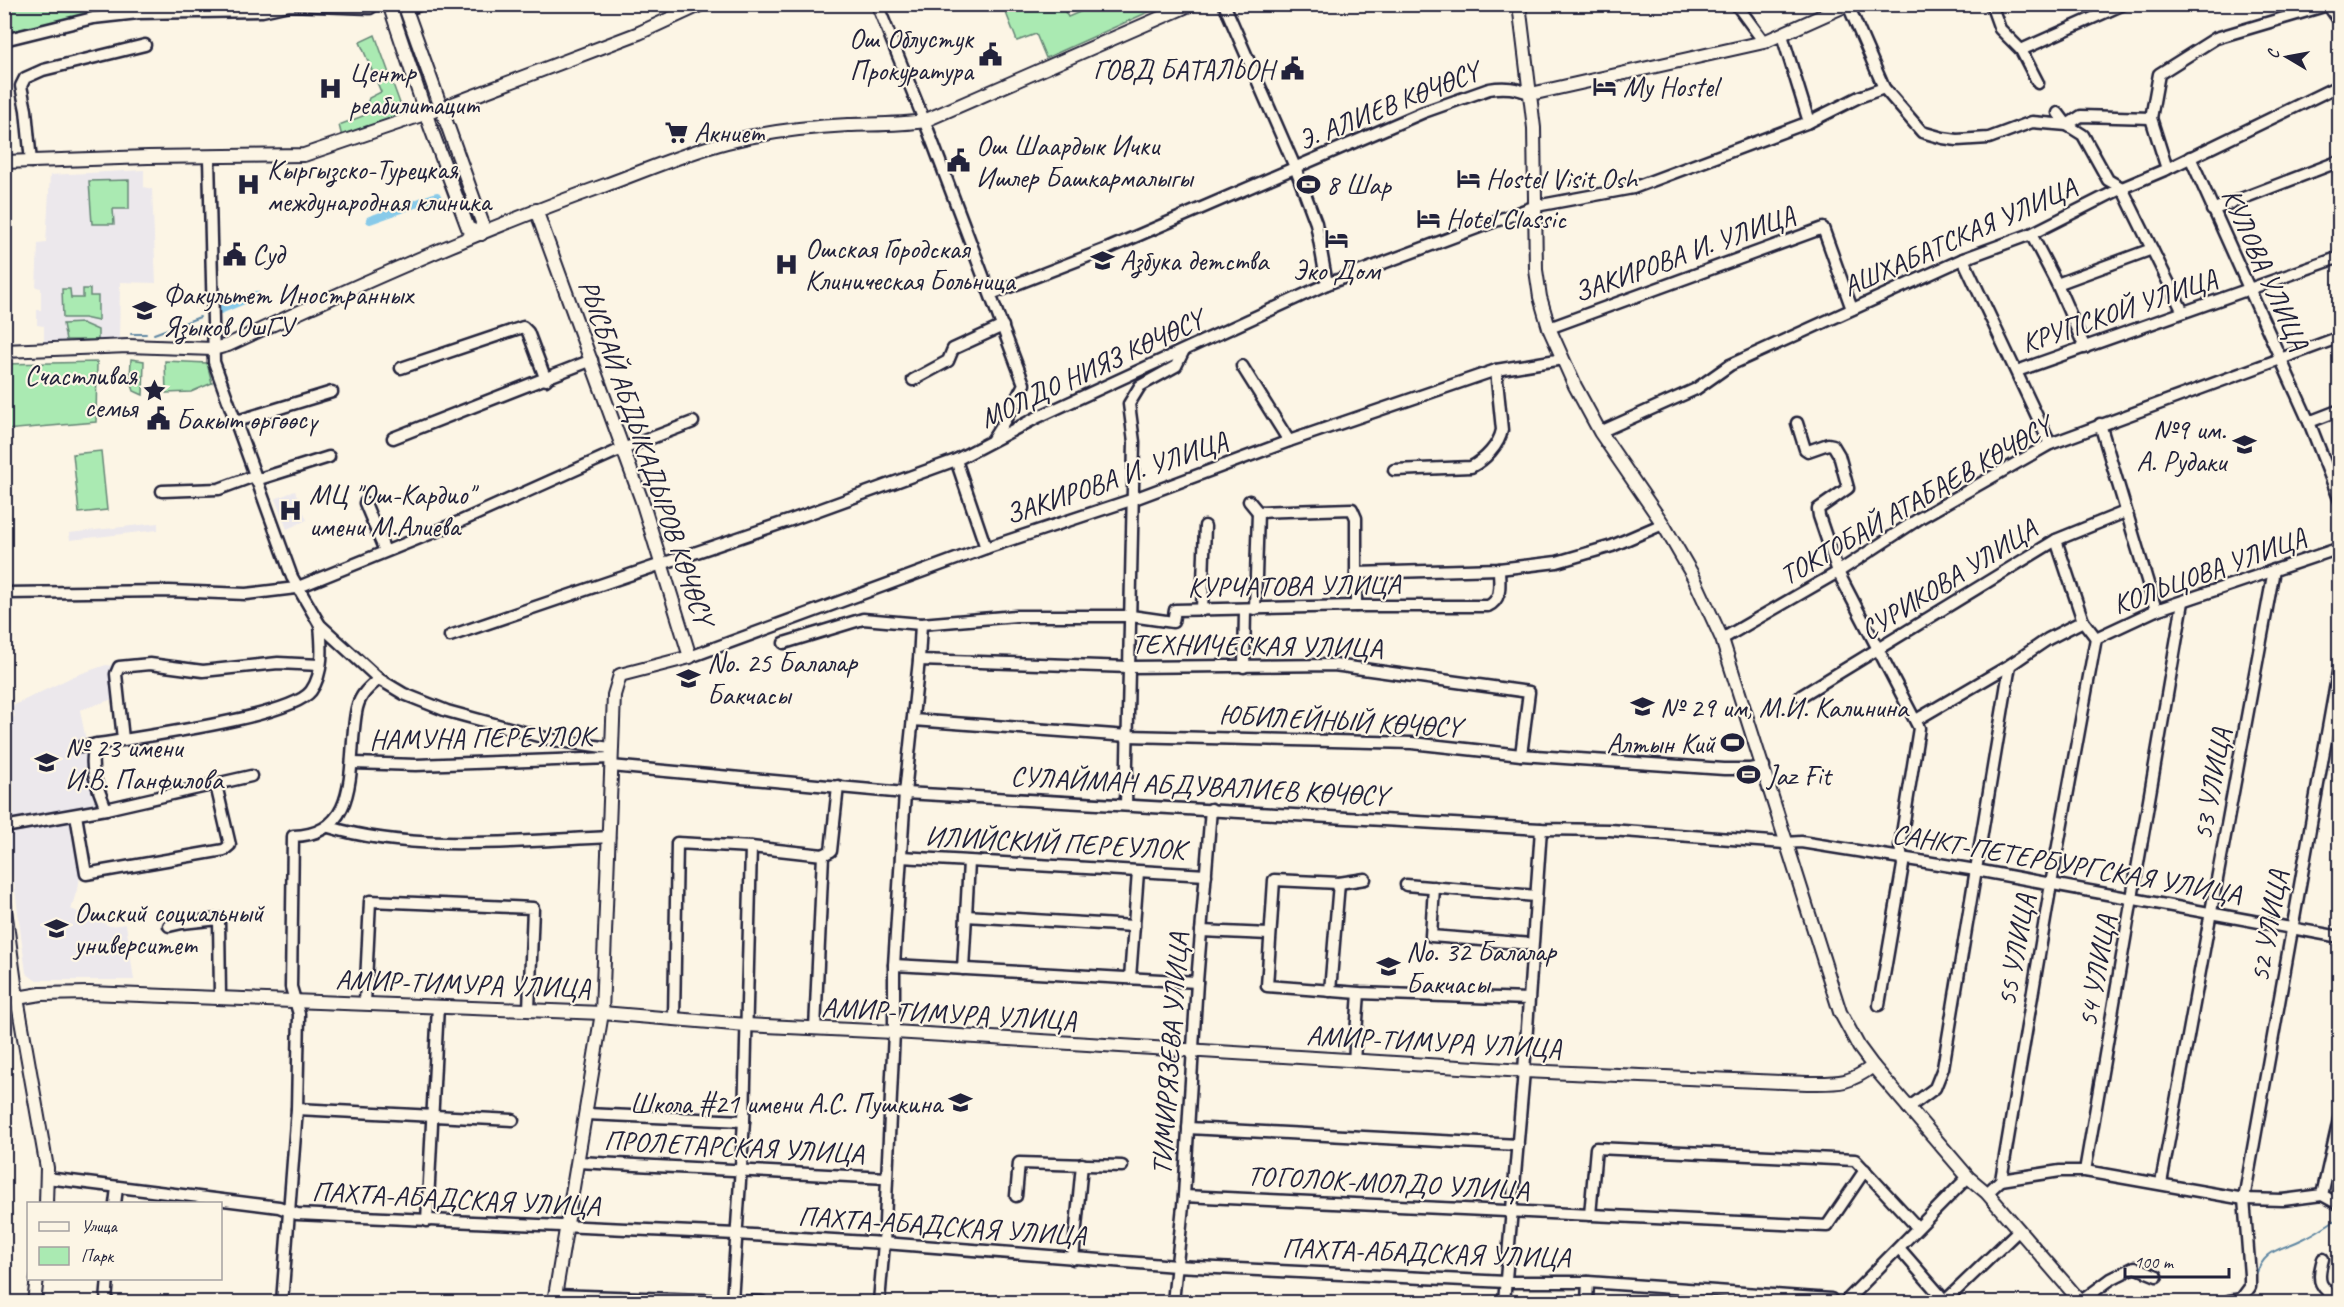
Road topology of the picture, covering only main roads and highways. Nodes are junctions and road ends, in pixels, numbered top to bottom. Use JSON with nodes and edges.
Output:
{"nodes":[{"id":1,"x":389,"y":4,"type":"edge"},
{"id":2,"x":702,"y":4,"type":"edge"},
{"id":3,"x":1192,"y":4,"type":"edge"},
{"id":4,"x":1519,"y":4,"type":"edge"},
{"id":5,"x":1848,"y":5,"type":"edge"},
{"id":6,"x":409,"y":6,"type":"edge"},
{"id":7,"x":1531,"y":94,"type":"junction"},
{"id":8,"x":442,"y":108,"type":"junction"},
{"id":9,"x":426,"y":113,"type":"junction"},
{"id":10,"x":4,"y":162,"type":"edge"},
{"id":11,"x":536,"y":210,"type":"junction"},
{"id":12,"x":481,"y":234,"type":"junction"},
{"id":13,"x":4,"y":351,"type":"edge"},
{"id":14,"x":4,"y":903,"type":"edge"},
{"id":15,"x":17,"y":998,"type":"junction"},
{"id":16,"x":602,"y":1013,"type":"junction"},
{"id":17,"x":1873,"y":1066,"type":"junction"},
{"id":18,"x":46,"y":1202,"type":"edge"},
{"id":19,"x":37,"y":1280,"type":"edge"},
{"id":20,"x":555,"y":1299,"type":"edge"},
{"id":21,"x":34,"y":1302,"type":"edge"},
{"id":22,"x":2080,"y":1302,"type":"edge"}],
"edges":[{"from":1,"to":9,"type":"main road"},
{"from":2,"to":8,"type":"main road"},
{"from":3,"to":11,"type":"main road"},
{"from":4,"to":7,"type":"main road"},
{"from":5,"to":7,"type":"main road","name":"Э. АЛИЕВ КӨЧӨСҮ"},
{"from":6,"to":8,"type":"main road"},
{"from":7,"to":17,"type":"main road"},
{"from":8,"to":9,"type":"main road"},
{"from":8,"to":12,"type":"main road"},
{"from":9,"to":10,"type":"main road"},
{"from":9,"to":12,"type":"main road"},
{"from":11,"to":12,"type":"main road"},
{"from":11,"to":16,"type":"main road","name":"РЫСБАЙ АБДЫКАДЫРОВ КӨЧӨСҮ"},
{"from":12,"to":13,"type":"main road"},
{"from":14,"to":15,"type":"main road"},
{"from":15,"to":16,"type":"main road","name":"АМИР-ТИМУРА УЛИЦА"},
{"from":15,"to":18,"type":"main road"},
{"from":16,"to":17,"type":"main road","name":"АМИР-ТИМУРА УЛИЦА"},
{"from":16,"to":20,"type":"main road","name":"РЫСБАЙ АБДЫКАДЫРОВ КӨЧӨСҮ"},
{"from":17,"to":22,"type":"main road"},
{"from":19,"to":21,"type":"main road"}]}
